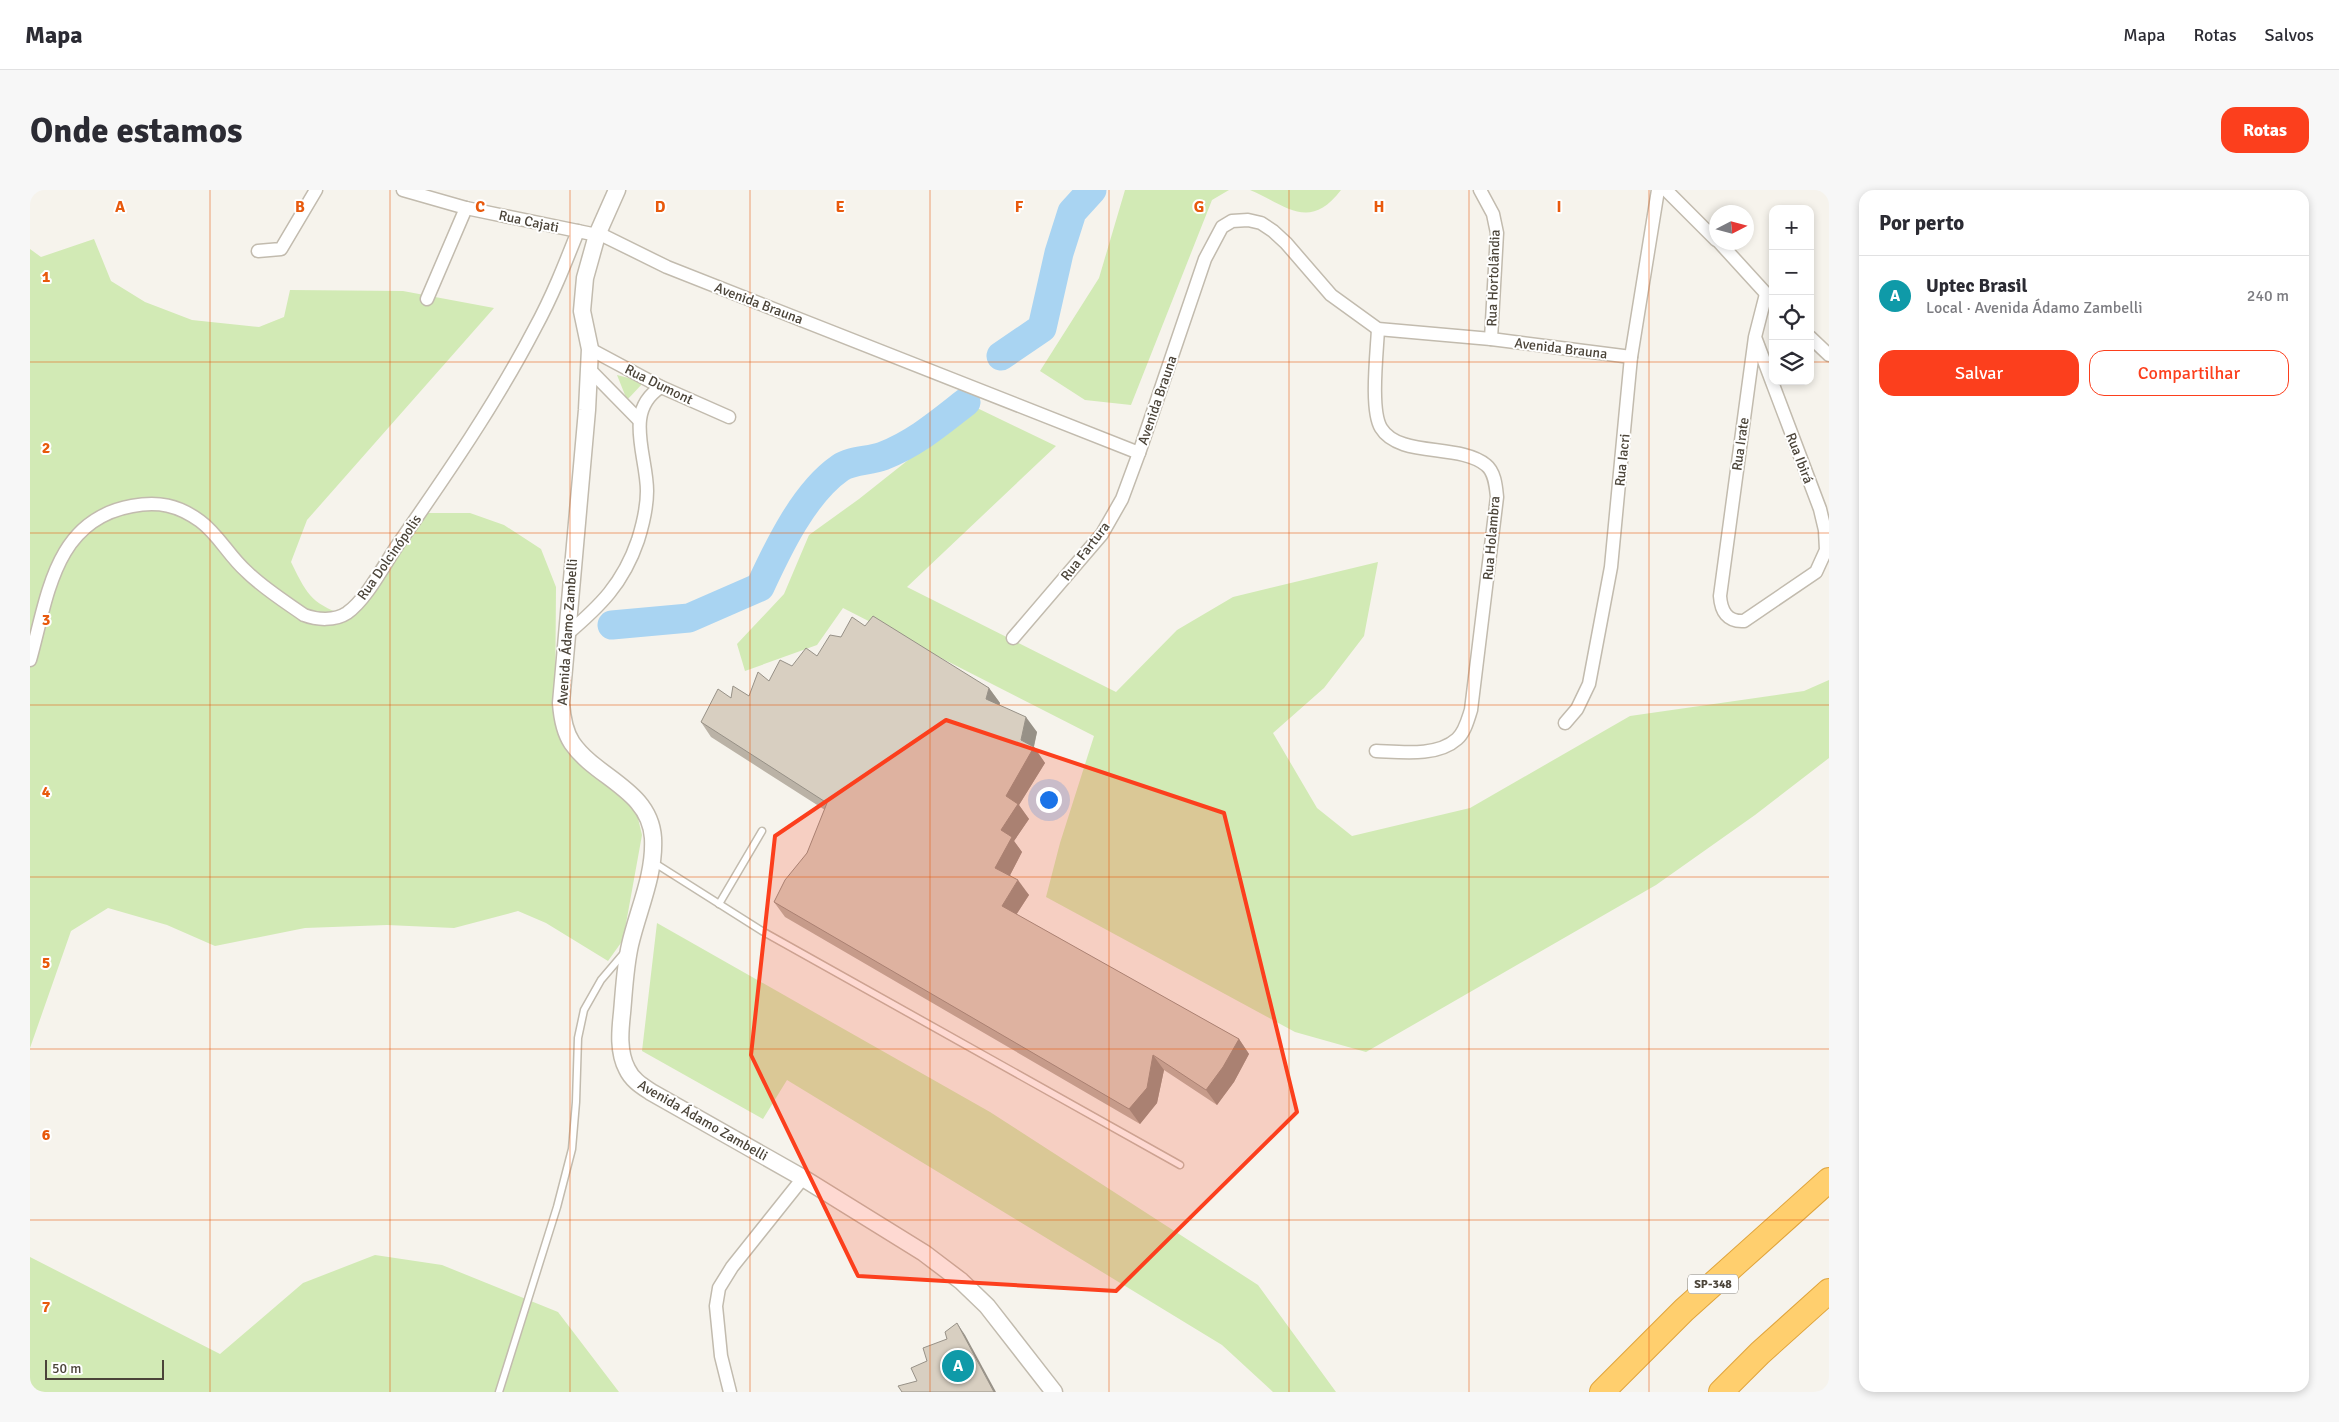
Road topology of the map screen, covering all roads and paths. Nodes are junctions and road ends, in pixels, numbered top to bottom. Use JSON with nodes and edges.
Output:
{"nodes":[{"id":1,"x":316,"y":190,"type":"edge"},
{"id":2,"x":403,"y":190,"type":"edge"},
{"id":3,"x":616,"y":190,"type":"edge"},
{"id":4,"x":1480,"y":190,"type":"edge"},
{"id":5,"x":1658,"y":190,"type":"edge"},
{"id":6,"x":1666,"y":190,"type":"edge"},
{"id":7,"x":466,"y":208,"type":"junction"},
{"id":8,"x":578,"y":231,"type":"junction"},
{"id":9,"x":1709,"y":232,"type":"edge"},
{"id":10,"x":598,"y":234,"type":"junction"},
{"id":11,"x":1726,"y":250,"type":"edge"},
{"id":12,"x":258,"y":251,"type":"dead end"},
{"id":13,"x":1769,"y":297,"type":"edge"},
{"id":14,"x":427,"y":299,"type":"dead end"},
{"id":15,"x":1378,"y":330,"type":"junction"},
{"id":16,"x":1755,"y":337,"type":"junction"},
{"id":17,"x":1491,"y":339,"type":"junction"},
{"id":18,"x":1813,"y":340,"type":"edge"},
{"id":19,"x":590,"y":349,"type":"junction"},
{"id":20,"x":1829,"y":355,"type":"edge"},
{"id":21,"x":1631,"y":357,"type":"junction"},
{"id":22,"x":588,"y":369,"type":"junction"},
{"id":23,"x":661,"y":386,"type":"junction"},
{"id":24,"x":729,"y":417,"type":"dead end"},
{"id":25,"x":638,"y":419,"type":"junction"},
{"id":26,"x":1139,"y":453,"type":"junction"},
{"id":27,"x":1720,"y":596,"type":"joint"},
{"id":28,"x":566,"y":635,"type":"junction"},
{"id":29,"x":1013,"y":638,"type":"dead end"},
{"id":30,"x":30,"y":660,"type":"edge"},
{"id":31,"x":1565,"y":723,"type":"dead end"},
{"id":32,"x":1376,"y":750,"type":"dead end"},
{"id":33,"x":762,"y":831,"type":"dead end"},
{"id":34,"x":653,"y":862,"type":"junction"},
{"id":35,"x":719,"y":904,"type":"junction"},
{"id":36,"x":630,"y":947,"type":"junction"},
{"id":37,"x":1180,"y":1165,"type":"dead end"},
{"id":38,"x":803,"y":1178,"type":"junction"},
{"id":39,"x":1829,"y":1180,"type":"edge"},
{"id":40,"x":1829,"y":1291,"type":"edge"},
{"id":41,"x":500,"y":1392,"type":"edge"},
{"id":42,"x":730,"y":1392,"type":"edge"},
{"id":43,"x":1054,"y":1392,"type":"edge"},
{"id":44,"x":1602,"y":1392,"type":"edge"},
{"id":45,"x":1721,"y":1392,"type":"edge"}],
"edges":[{"from":1,"to":12,"type":"street"},
{"from":2,"to":7,"type":"street","name":"Rua Cajati"},
{"from":3,"to":10,"type":"street","name":"Avenida Ádamo Zambelli"},
{"from":4,"to":17,"type":"street","name":"Rua Hortolândia"},
{"from":5,"to":21,"type":"street","name":"Rua Iacri"},
{"from":6,"to":9,"type":"street"},
{"from":7,"to":8,"type":"street","name":"Rua Cajati"},
{"from":7,"to":14,"type":"street"},
{"from":8,"to":10,"type":"street","name":"Rua Cajati"},
{"from":8,"to":30,"type":"street","name":"Rua Dolcinópolis"},
{"from":10,"to":19,"type":"street","name":"Avenida Ádamo Zambelli"},
{"from":10,"to":26,"type":"street","name":"Avenida Brauna"},
{"from":11,"to":13,"type":"street"},
{"from":13,"to":16,"type":"street","name":"Rua Irate"},
{"from":15,"to":17,"type":"street","name":"Avenida Brauna"},
{"from":15,"to":26,"type":"street","name":"Avenida Brauna"},
{"from":15,"to":32,"type":"street","name":"Rua Holambra"},
{"from":16,"to":27,"type":"street","name":"Rua Irate"},
{"from":16,"to":27,"type":"street","name":"Rua Ibirá"},
{"from":17,"to":21,"type":"street","name":"Avenida Brauna"},
{"from":18,"to":20,"type":"street"},
{"from":19,"to":22,"type":"street","name":"Avenida Ádamo Zambelli"},
{"from":19,"to":23,"type":"street","name":"Rua Dumont"},
{"from":21,"to":31,"type":"street","name":"Rua Iacri"},
{"from":22,"to":25,"type":"street"},
{"from":22,"to":28,"type":"street","name":"Avenida Ádamo Zambelli"},
{"from":23,"to":24,"type":"street","name":"Rua Dumont"},
{"from":23,"to":25,"type":"street"},
{"from":25,"to":28,"type":"street"},
{"from":26,"to":29,"type":"street","name":"Rua Fartura"},
{"from":28,"to":34,"type":"street","name":"Avenida Ádamo Zambelli"},
{"from":33,"to":35,"type":"lane"},
{"from":34,"to":35,"type":"lane"},
{"from":34,"to":36,"type":"street","name":"Avenida Ádamo Zambelli"},
{"from":35,"to":37,"type":"lane"},
{"from":36,"to":38,"type":"street","name":"Avenida Ádamo Zambelli"},
{"from":36,"to":41,"type":"lane"},
{"from":38,"to":42,"type":"street"},
{"from":38,"to":43,"type":"street","name":"Avenida Ádamo Zambelli"},
{"from":39,"to":44,"type":"highway","number":"SP-348"},
{"from":40,"to":45,"type":"highway"}]}
